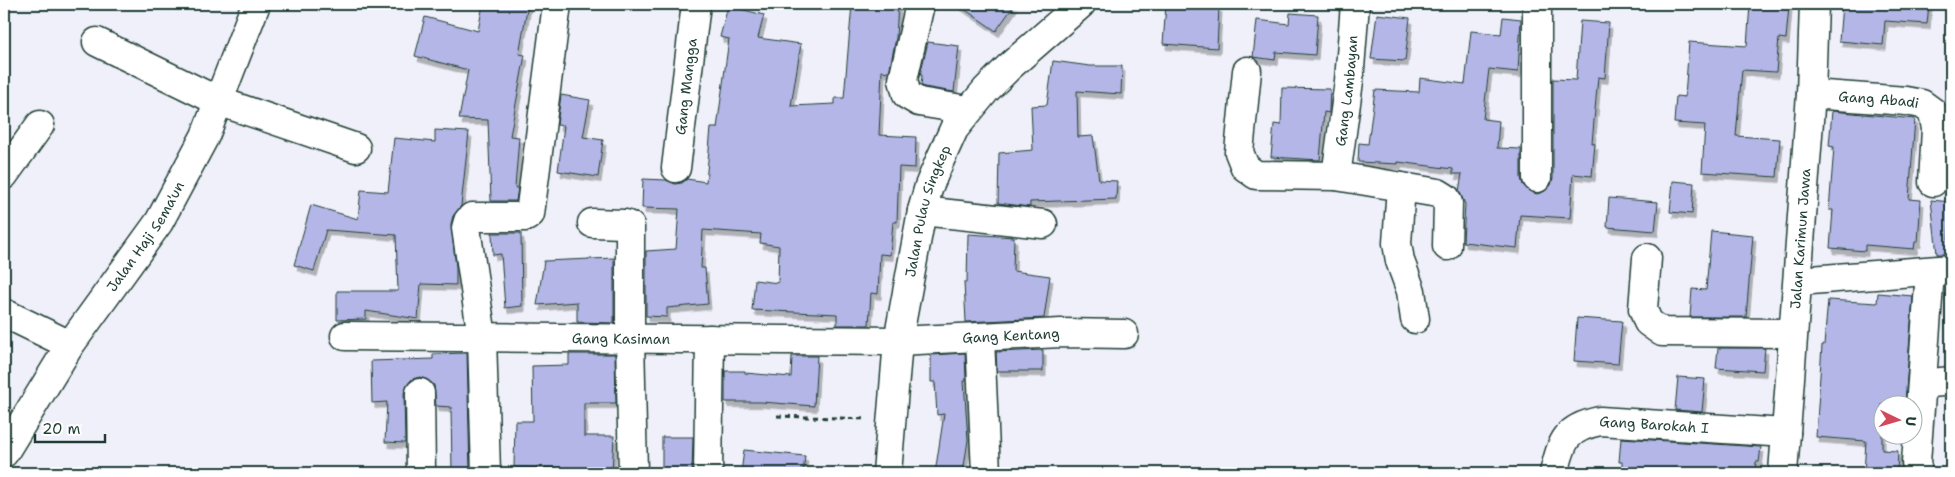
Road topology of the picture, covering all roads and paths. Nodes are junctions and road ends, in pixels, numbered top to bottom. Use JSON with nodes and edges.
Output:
{"nodes":[{"id":1,"x":256,"y":4,"type":"edge"},
{"id":2,"x":557,"y":4,"type":"edge"},
{"id":3,"x":696,"y":4,"type":"edge"},
{"id":4,"x":920,"y":4,"type":"edge"},
{"id":5,"x":1081,"y":4,"type":"edge"},
{"id":6,"x":1355,"y":4,"type":"edge"},
{"id":7,"x":1538,"y":4,"type":"edge"},
{"id":8,"x":1814,"y":4,"type":"edge"},
{"id":9,"x":97,"y":42,"type":"dead end"},
{"id":10,"x":1247,"y":71,"type":"dead end"},
{"id":11,"x":1810,"y":94,"type":"junction"},
{"id":12,"x":218,"y":101,"type":"junction"},
{"id":13,"x":968,"y":110,"type":"junction"},
{"id":14,"x":40,"y":125,"type":"dead end"},
{"id":15,"x":356,"y":148,"type":"dead end"},
{"id":16,"x":676,"y":168,"type":"dead end"},
{"id":17,"x":4,"y":175,"type":"edge"},
{"id":18,"x":1336,"y":176,"type":"junction"},
{"id":19,"x":1537,"y":178,"type":"dead end"},
{"id":20,"x":1933,"y":182,"type":"dead end"},
{"id":21,"x":1401,"y":187,"type":"junction"},
{"id":22,"x":922,"y":211,"type":"junction"},
{"id":23,"x":592,"y":223,"type":"dead end"},
{"id":24,"x":1043,"y":224,"type":"dead end"},
{"id":25,"x":1447,"y":246,"type":"dead end"},
{"id":26,"x":1646,"y":258,"type":"dead end"},
{"id":27,"x":1940,"y":270,"type":"edge"},
{"id":28,"x":1798,"y":281,"type":"junction"},
{"id":29,"x":4,"y":313,"type":"edge"},
{"id":30,"x":1415,"y":319,"type":"dead end"},
{"id":31,"x":1794,"y":333,"type":"junction"},
{"id":32,"x":1124,"y":334,"type":"dead end"},
{"id":33,"x":345,"y":336,"type":"dead end"},
{"id":34,"x":482,"y":337,"type":"junction"},
{"id":35,"x":630,"y":338,"type":"junction"},
{"id":36,"x":980,"y":338,"type":"junction"},
{"id":37,"x":710,"y":339,"type":"junction"},
{"id":38,"x":898,"y":341,"type":"junction"},
{"id":39,"x":70,"y":345,"type":"junction"},
{"id":40,"x":1951,"y":381,"type":"edge"},
{"id":41,"x":1922,"y":384,"type":"junction"},
{"id":42,"x":420,"y":393,"type":"dead end"},
{"id":43,"x":777,"y":416,"type":"dead end"},
{"id":44,"x":890,"y":420,"type":"junction"},
{"id":45,"x":1786,"y":433,"type":"junction"},
{"id":46,"x":4,"y":453,"type":"edge"},
{"id":47,"x":421,"y":473,"type":"edge"},
{"id":48,"x":486,"y":473,"type":"edge"},
{"id":49,"x":633,"y":473,"type":"edge"},
{"id":50,"x":708,"y":473,"type":"edge"},
{"id":51,"x":887,"y":473,"type":"edge"},
{"id":52,"x":986,"y":473,"type":"edge"},
{"id":53,"x":1554,"y":473,"type":"edge"},
{"id":54,"x":1783,"y":473,"type":"edge"},
{"id":55,"x":1918,"y":473,"type":"edge"}],
"edges":[{"from":1,"to":12,"type":"street","name":"Jalan Haji Sema'un"},
{"from":2,"to":34,"type":"street"},
{"from":3,"to":16,"type":"street","name":"Gang Mangga"},
{"from":4,"to":13,"type":"street"},
{"from":5,"to":13,"type":"street","name":"Jalan Pulau Singkep"},
{"from":6,"to":18,"type":"street","name":"Gang Lambayan"},
{"from":7,"to":19,"type":"street"},
{"from":8,"to":11,"type":"street","name":"Jalan Karimun Jawa"},
{"from":9,"to":12,"type":"street"},
{"from":10,"to":18,"type":"street"},
{"from":11,"to":20,"type":"street","name":"Gang Abadi"},
{"from":11,"to":28,"type":"street","name":"Jalan Karimun Jawa"},
{"from":12,"to":15,"type":"street"},
{"from":12,"to":39,"type":"street","name":"Jalan Haji Sema'un"},
{"from":13,"to":22,"type":"street","name":"Jalan Pulau Singkep"},
{"from":14,"to":17,"type":"street"},
{"from":18,"to":21,"type":"street"},
{"from":21,"to":25,"type":"street"},
{"from":21,"to":30,"type":"street"},
{"from":22,"to":24,"type":"street"},
{"from":22,"to":38,"type":"street","name":"Jalan Pulau Singkep"},
{"from":23,"to":35,"type":"street"},
{"from":26,"to":31,"type":"street"},
{"from":27,"to":28,"type":"street"},
{"from":27,"to":41,"type":"street"},
{"from":28,"to":31,"type":"street","name":"Jalan Karimun Jawa"},
{"from":29,"to":39,"type":"street"},
{"from":31,"to":45,"type":"street","name":"Jalan Karimun Jawa"},
{"from":32,"to":36,"type":"street","name":"Gang Kentang"},
{"from":33,"to":34,"type":"street","name":"Gang Kasiman"},
{"from":34,"to":35,"type":"street","name":"Gang Kasiman"},
{"from":34,"to":48,"type":"street"},
{"from":35,"to":37,"type":"street","name":"Gang Kasiman"},
{"from":35,"to":49,"type":"street"},
{"from":36,"to":38,"type":"street","name":"Gang Kentang"},
{"from":36,"to":52,"type":"street"},
{"from":37,"to":38,"type":"street","name":"Gang Kasiman"},
{"from":37,"to":50,"type":"street"},
{"from":38,"to":44,"type":"street","name":"Jalan Pulau Singkep"},
{"from":39,"to":46,"type":"street","name":"Jalan Haji Sema'un"},
{"from":40,"to":41,"type":"street"},
{"from":41,"to":55,"type":"street"},
{"from":42,"to":47,"type":"street"},
{"from":43,"to":44,"type":"path"},
{"from":44,"to":51,"type":"street","name":"Jalan Pulau Singkep"},
{"from":45,"to":53,"type":"street","name":"Gang Barokah I"},
{"from":45,"to":54,"type":"street","name":"Jalan Karimun Jawa"}]}
